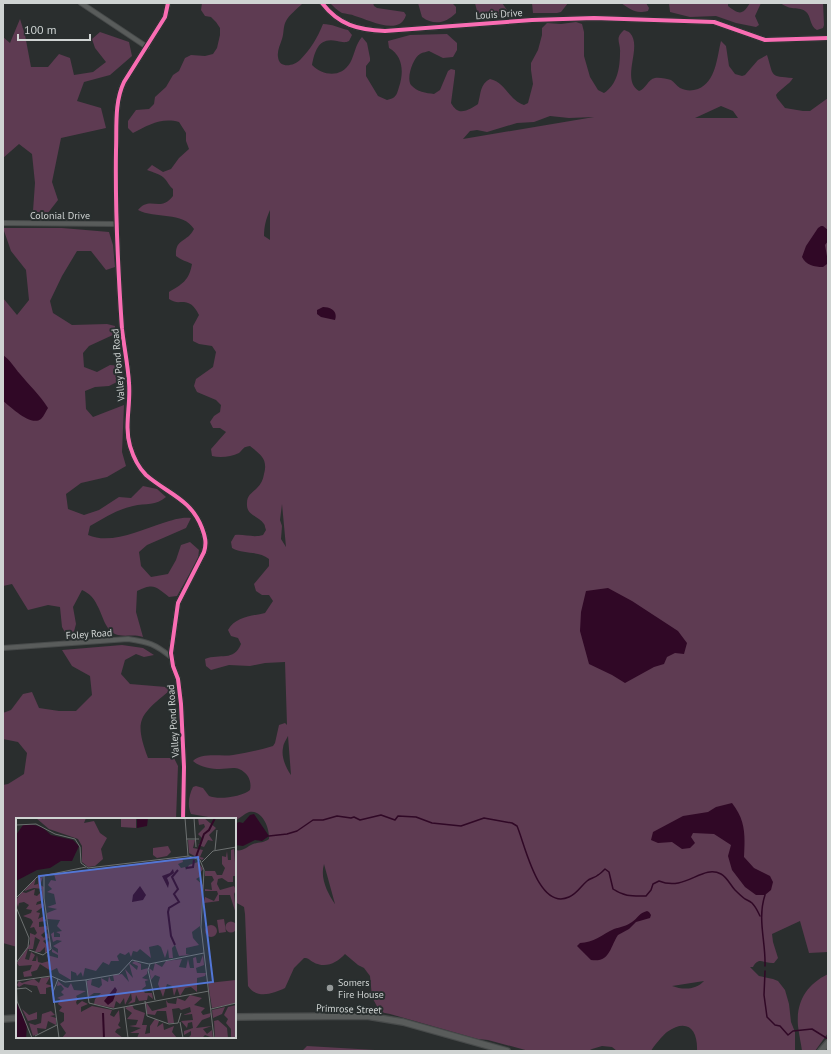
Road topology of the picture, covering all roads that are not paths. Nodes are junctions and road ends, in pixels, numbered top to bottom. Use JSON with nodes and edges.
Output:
{"nodes":[{"id":1,"x":81,"y":3,"type":"edge"},
{"id":2,"x":168,"y":3,"type":"edge"},
{"id":3,"x":322,"y":3,"type":"edge"},
{"id":4,"x":828,"y":38,"type":"edge"},
{"id":5,"x":147,"y":47,"type":"junction"},
{"id":6,"x":3,"y":223,"type":"edge"},
{"id":7,"x":117,"y":224,"type":"junction"},
{"id":8,"x":3,"y":648,"type":"edge"},
{"id":9,"x":171,"y":657,"type":"junction"},
{"id":10,"x":183,"y":818,"type":"edge"},
{"id":11,"x":236,"y":1017,"type":"edge"},
{"id":12,"x":16,"y":1018,"type":"edge"},
{"id":13,"x":3,"y":1019,"type":"edge"},
{"id":14,"x":828,"y":1043,"type":"edge"},
{"id":15,"x":507,"y":1051,"type":"edge"},
{"id":16,"x":821,"y":1051,"type":"edge"}],
"edges":[{"from":1,"to":5,"type":"street"},
{"from":2,"to":5,"type":"street","name":"Valley Pond Road"},
{"from":3,"to":4,"type":"street","name":"Louis Drive"},
{"from":5,"to":7,"type":"street","name":"Valley Pond Road"},
{"from":6,"to":7,"type":"street","name":"Colonial Drive"},
{"from":7,"to":9,"type":"street","name":"Valley Pond Road"},
{"from":8,"to":9,"type":"street","name":"Foley Road"},
{"from":9,"to":10,"type":"street","name":"Valley Pond Road"},
{"from":11,"to":15,"type":"main road","name":"Primrose Street"},
{"from":12,"to":13,"type":"main road"},
{"from":14,"to":16,"type":"main road"}]}
